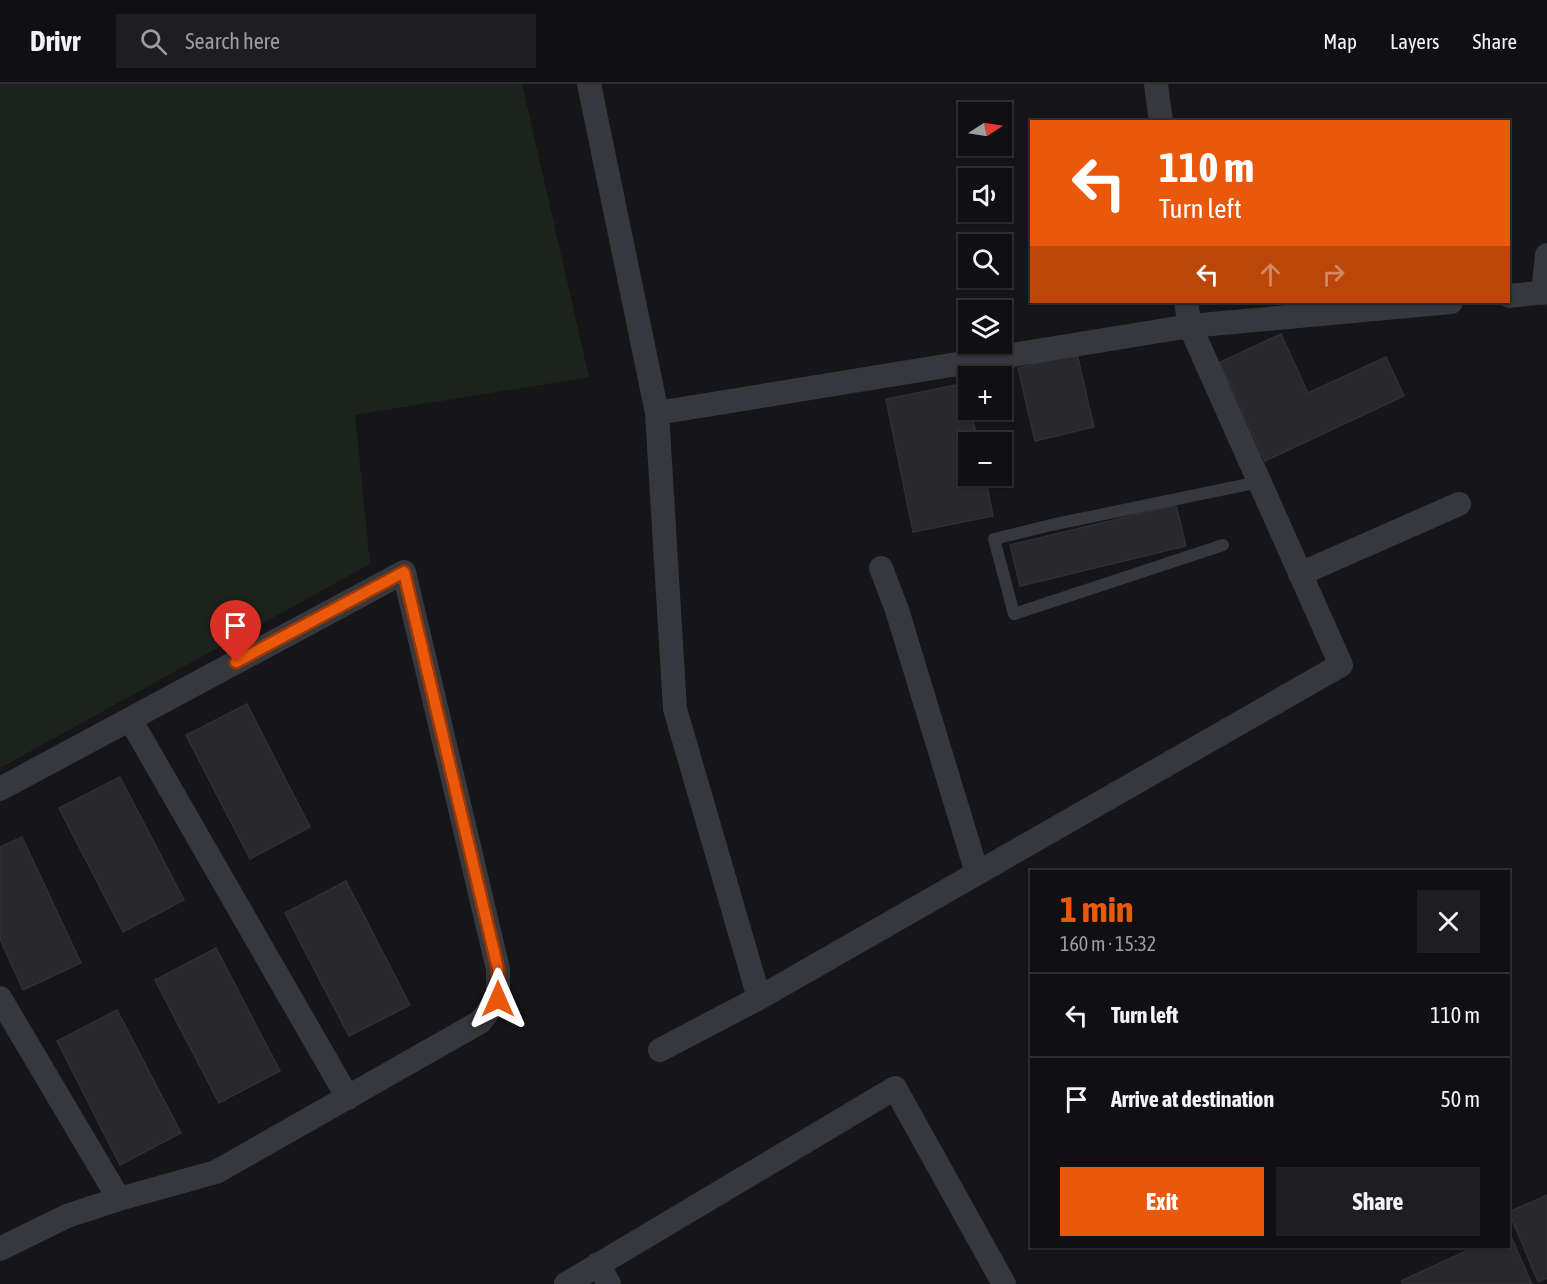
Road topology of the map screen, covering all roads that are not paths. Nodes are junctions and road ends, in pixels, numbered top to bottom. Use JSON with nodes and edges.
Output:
{"nodes":[{"id":1,"x":589,"y":84,"type":"edge"},
{"id":2,"x":1156,"y":84,"type":"edge"},
{"id":3,"x":1161,"y":120,"type":"edge"},
{"id":4,"x":1547,"y":255,"type":"edge"},
{"id":5,"x":1545,"y":293,"type":"edge"},
{"id":6,"x":1510,"y":296,"type":"edge"},
{"id":7,"x":1186,"y":303,"type":"edge"},
{"id":8,"x":1440,"y":303,"type":"edge"},
{"id":9,"x":1190,"y":326,"type":"junction"},
{"id":10,"x":657,"y":413,"type":"junction"},
{"id":11,"x":1259,"y":482,"type":"junction"},
{"id":12,"x":1459,"y":504,"type":"dead end"},
{"id":13,"x":1223,"y":545,"type":"dead end"},
{"id":14,"x":882,"y":568,"type":"dead end"},
{"id":15,"x":1300,"y":574,"type":"junction"},
{"id":16,"x":130,"y":719,"type":"junction"},
{"id":17,"x":0,"y":789,"type":"edge"},
{"id":18,"x":977,"y":873,"type":"junction"},
{"id":19,"x":0,"y":998,"type":"edge"},
{"id":20,"x":759,"y":998,"type":"junction"},
{"id":21,"x":660,"y":1050,"type":"dead end"},
{"id":22,"x":348,"y":1098,"type":"junction"},
{"id":23,"x":119,"y":1199,"type":"junction"},
{"id":24,"x":0,"y":1249,"type":"edge"},
{"id":25,"x":603,"y":1274,"type":"edge"},
{"id":26,"x":566,"y":1284,"type":"edge"},
{"id":27,"x":1004,"y":1284,"type":"edge"}],
"edges":[{"from":1,"to":10,"type":"street"},
{"from":2,"to":3,"type":"street"},
{"from":4,"to":5,"type":"street"},
{"from":5,"to":6,"type":"street"},
{"from":7,"to":9,"type":"street"},
{"from":8,"to":9,"type":"street"},
{"from":9,"to":10,"type":"street"},
{"from":9,"to":11,"type":"street"},
{"from":10,"to":20,"type":"street"},
{"from":11,"to":13,"type":"lane"},
{"from":11,"to":15,"type":"street"},
{"from":12,"to":15,"type":"street"},
{"from":14,"to":18,"type":"street"},
{"from":15,"to":18,"type":"street"},
{"from":16,"to":17,"type":"street"},
{"from":16,"to":22,"type":"street"},
{"from":16,"to":22,"type":"street"},
{"from":18,"to":20,"type":"street"},
{"from":19,"to":23,"type":"street"},
{"from":20,"to":21,"type":"street"},
{"from":22,"to":23,"type":"street"},
{"from":23,"to":24,"type":"street"},
{"from":25,"to":26,"type":"street"},
{"from":25,"to":27,"type":"street"}]}
